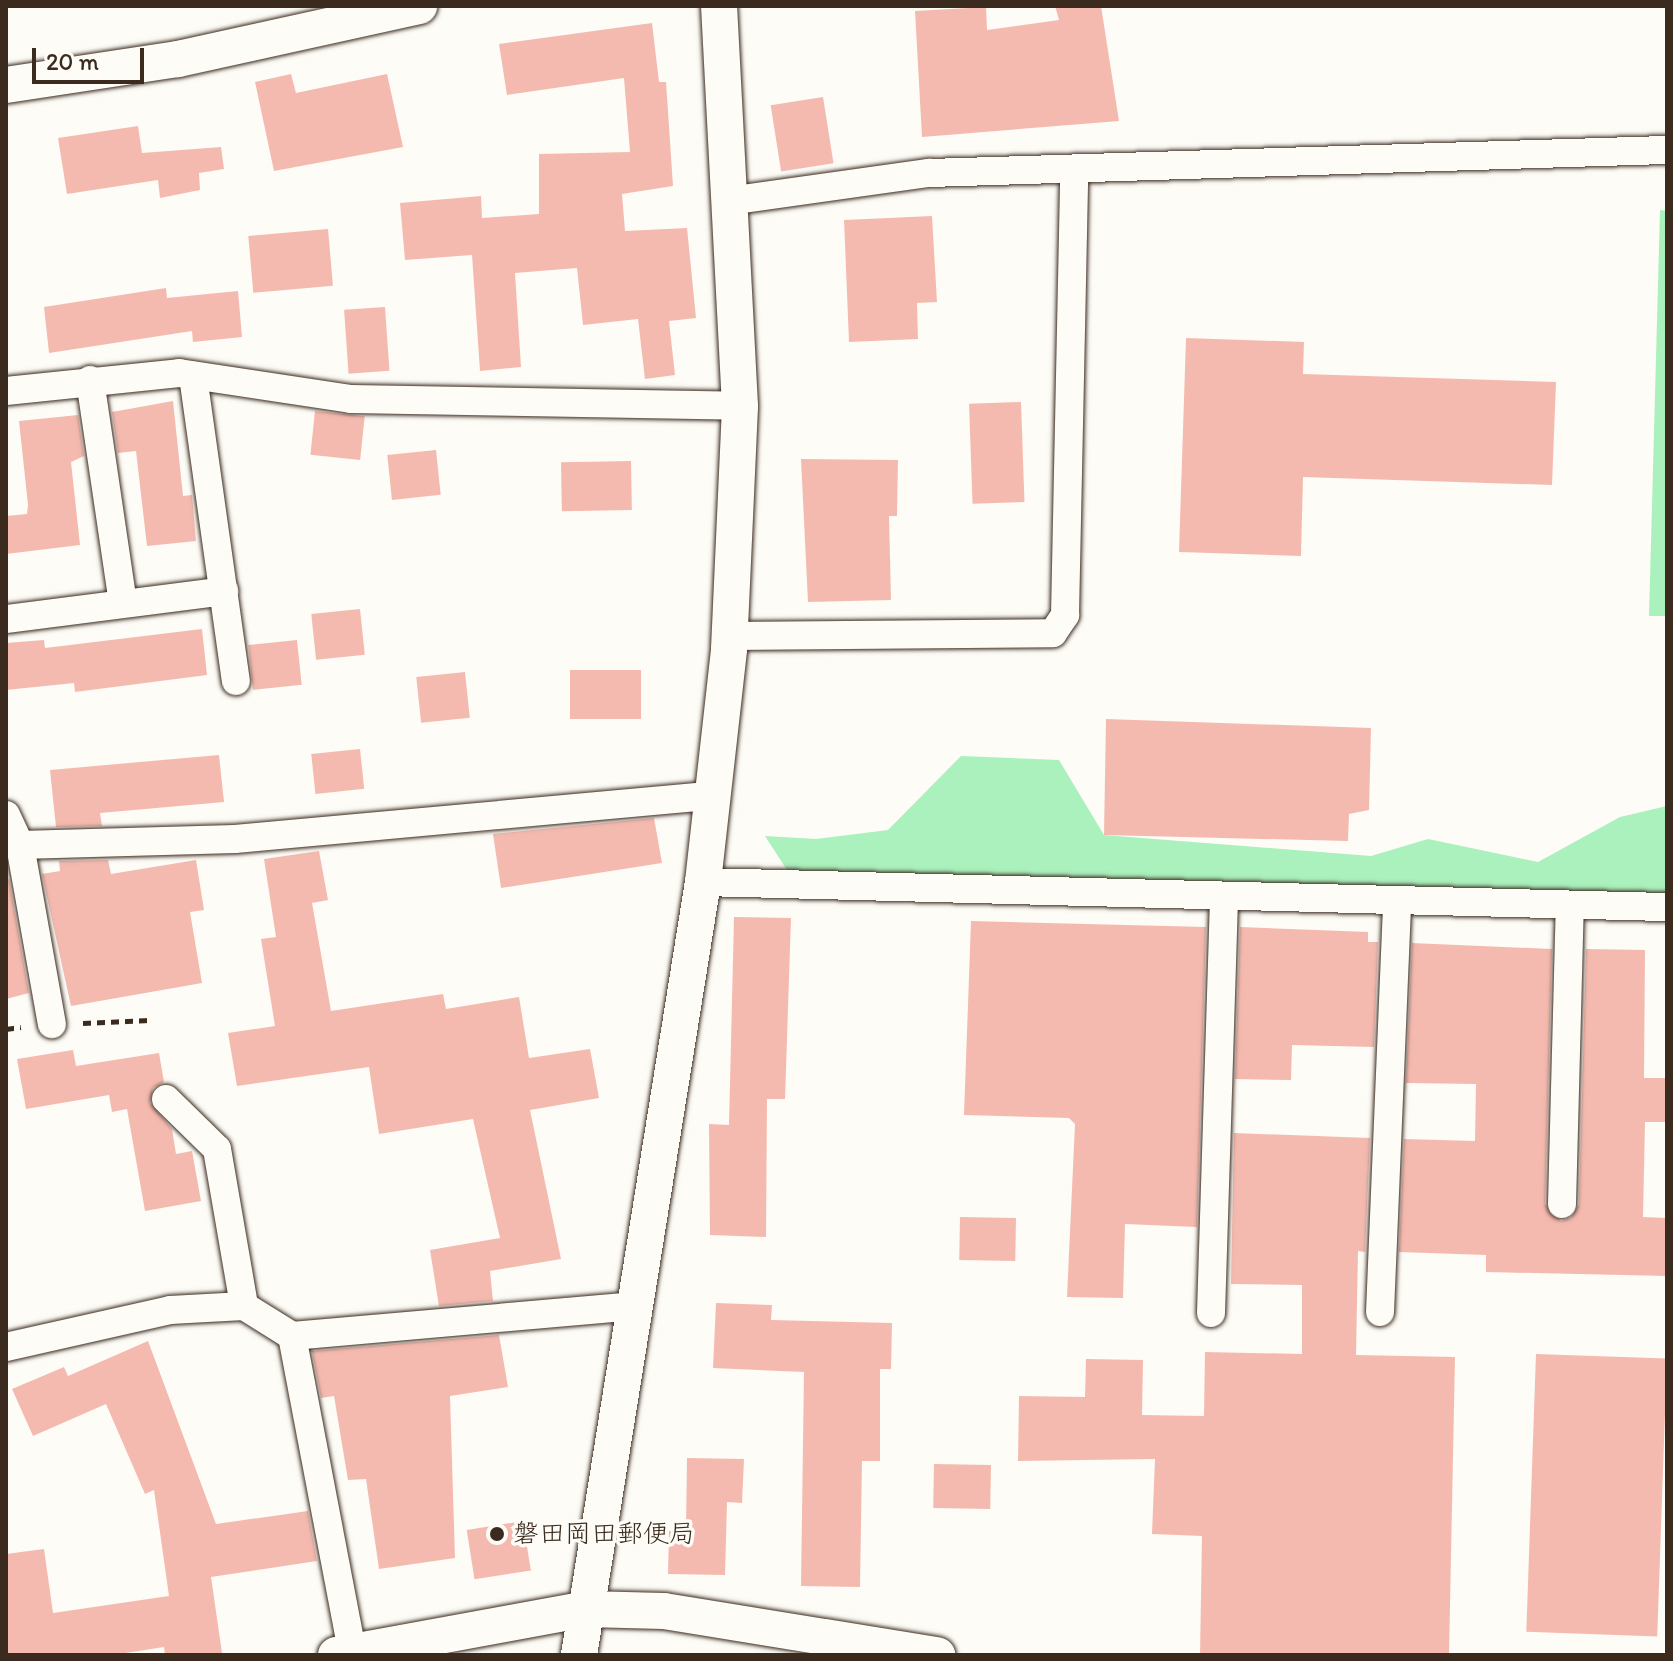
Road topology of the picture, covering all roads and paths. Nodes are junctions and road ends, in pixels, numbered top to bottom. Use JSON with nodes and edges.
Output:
{"nodes":[{"id":1,"x":419,"y":6,"type":"edge"},
{"id":2,"x":719,"y":6,"type":"edge"},
{"id":3,"x":6,"y":85,"type":"edge"},
{"id":4,"x":1667,"y":150,"type":"edge"},
{"id":5,"x":1074,"y":169,"type":"junction"},
{"id":6,"x":729,"y":201,"type":"junction"},
{"id":7,"x":193,"y":376,"type":"junction"},
{"id":8,"x":90,"y":380,"type":"junction"},
{"id":9,"x":6,"y":391,"type":"edge"},
{"id":10,"x":740,"y":406,"type":"junction"},
{"id":11,"x":224,"y":591,"type":"junction"},
{"id":12,"x":123,"y":603,"type":"junction"},
{"id":13,"x":6,"y":619,"type":"edge"},
{"id":14,"x":730,"y":636,"type":"junction"},
{"id":15,"x":236,"y":681,"type":"dead end"},
{"id":16,"x":716,"y":795,"type":"junction"},
{"id":17,"x":6,"y":815,"type":"edge"},
{"id":18,"x":20,"y":845,"type":"junction"},
{"id":19,"x":703,"y":882,"type":"junction"},
{"id":20,"x":1224,"y":896,"type":"junction"},
{"id":21,"x":1397,"y":900,"type":"junction"},
{"id":22,"x":1570,"y":905,"type":"junction"},
{"id":23,"x":1667,"y":907,"type":"edge"},
{"id":24,"x":52,"y":1024,"type":"dead end"},
{"id":25,"x":166,"y":1099,"type":"dead end"},
{"id":26,"x":1562,"y":1204,"type":"dead end"},
{"id":27,"x":244,"y":1306,"type":"junction"},
{"id":28,"x":633,"y":1306,"type":"junction"},
{"id":29,"x":1380,"y":1312,"type":"dead end"},
{"id":30,"x":1211,"y":1313,"type":"dead end"},
{"id":31,"x":292,"y":1336,"type":"junction"},
{"id":32,"x":6,"y":1347,"type":"edge"},
{"id":33,"x":586,"y":1609,"type":"junction"},
{"id":34,"x":806,"y":1643,"type":"edge"},
{"id":35,"x":344,"y":1653,"type":"edge"},
{"id":36,"x":579,"y":1655,"type":"edge"},
{"id":37,"x":937,"y":1655,"type":"edge"}],
"edges":[{"from":1,"to":3,"type":"street"},
{"from":2,"to":6,"type":"street"},
{"from":4,"to":5,"type":"street"},
{"from":5,"to":6,"type":"street"},
{"from":5,"to":14,"type":"street"},
{"from":6,"to":10,"type":"street"},
{"from":7,"to":8,"type":"street"},
{"from":7,"to":10,"type":"street"},
{"from":7,"to":11,"type":"street"},
{"from":8,"to":9,"type":"street"},
{"from":8,"to":12,"type":"street"},
{"from":10,"to":14,"type":"street"},
{"from":11,"to":12,"type":"street"},
{"from":11,"to":15,"type":"street"},
{"from":12,"to":13,"type":"street"},
{"from":14,"to":16,"type":"street"},
{"from":16,"to":18,"type":"street"},
{"from":16,"to":19,"type":"street"},
{"from":17,"to":18,"type":"street"},
{"from":18,"to":24,"type":"street"},
{"from":19,"to":20,"type":"street"},
{"from":19,"to":28,"type":"street"},
{"from":20,"to":21,"type":"street"},
{"from":20,"to":30,"type":"street"},
{"from":21,"to":22,"type":"street"},
{"from":21,"to":29,"type":"street"},
{"from":22,"to":23,"type":"street"},
{"from":22,"to":26,"type":"street"},
{"from":25,"to":27,"type":"street"},
{"from":27,"to":31,"type":"street"},
{"from":27,"to":32,"type":"street"},
{"from":28,"to":31,"type":"street"},
{"from":28,"to":33,"type":"street"},
{"from":31,"to":35,"type":"street"},
{"from":33,"to":34,"type":"street"},
{"from":33,"to":35,"type":"street"},
{"from":33,"to":36,"type":"street"},
{"from":34,"to":37,"type":"street"}]}
